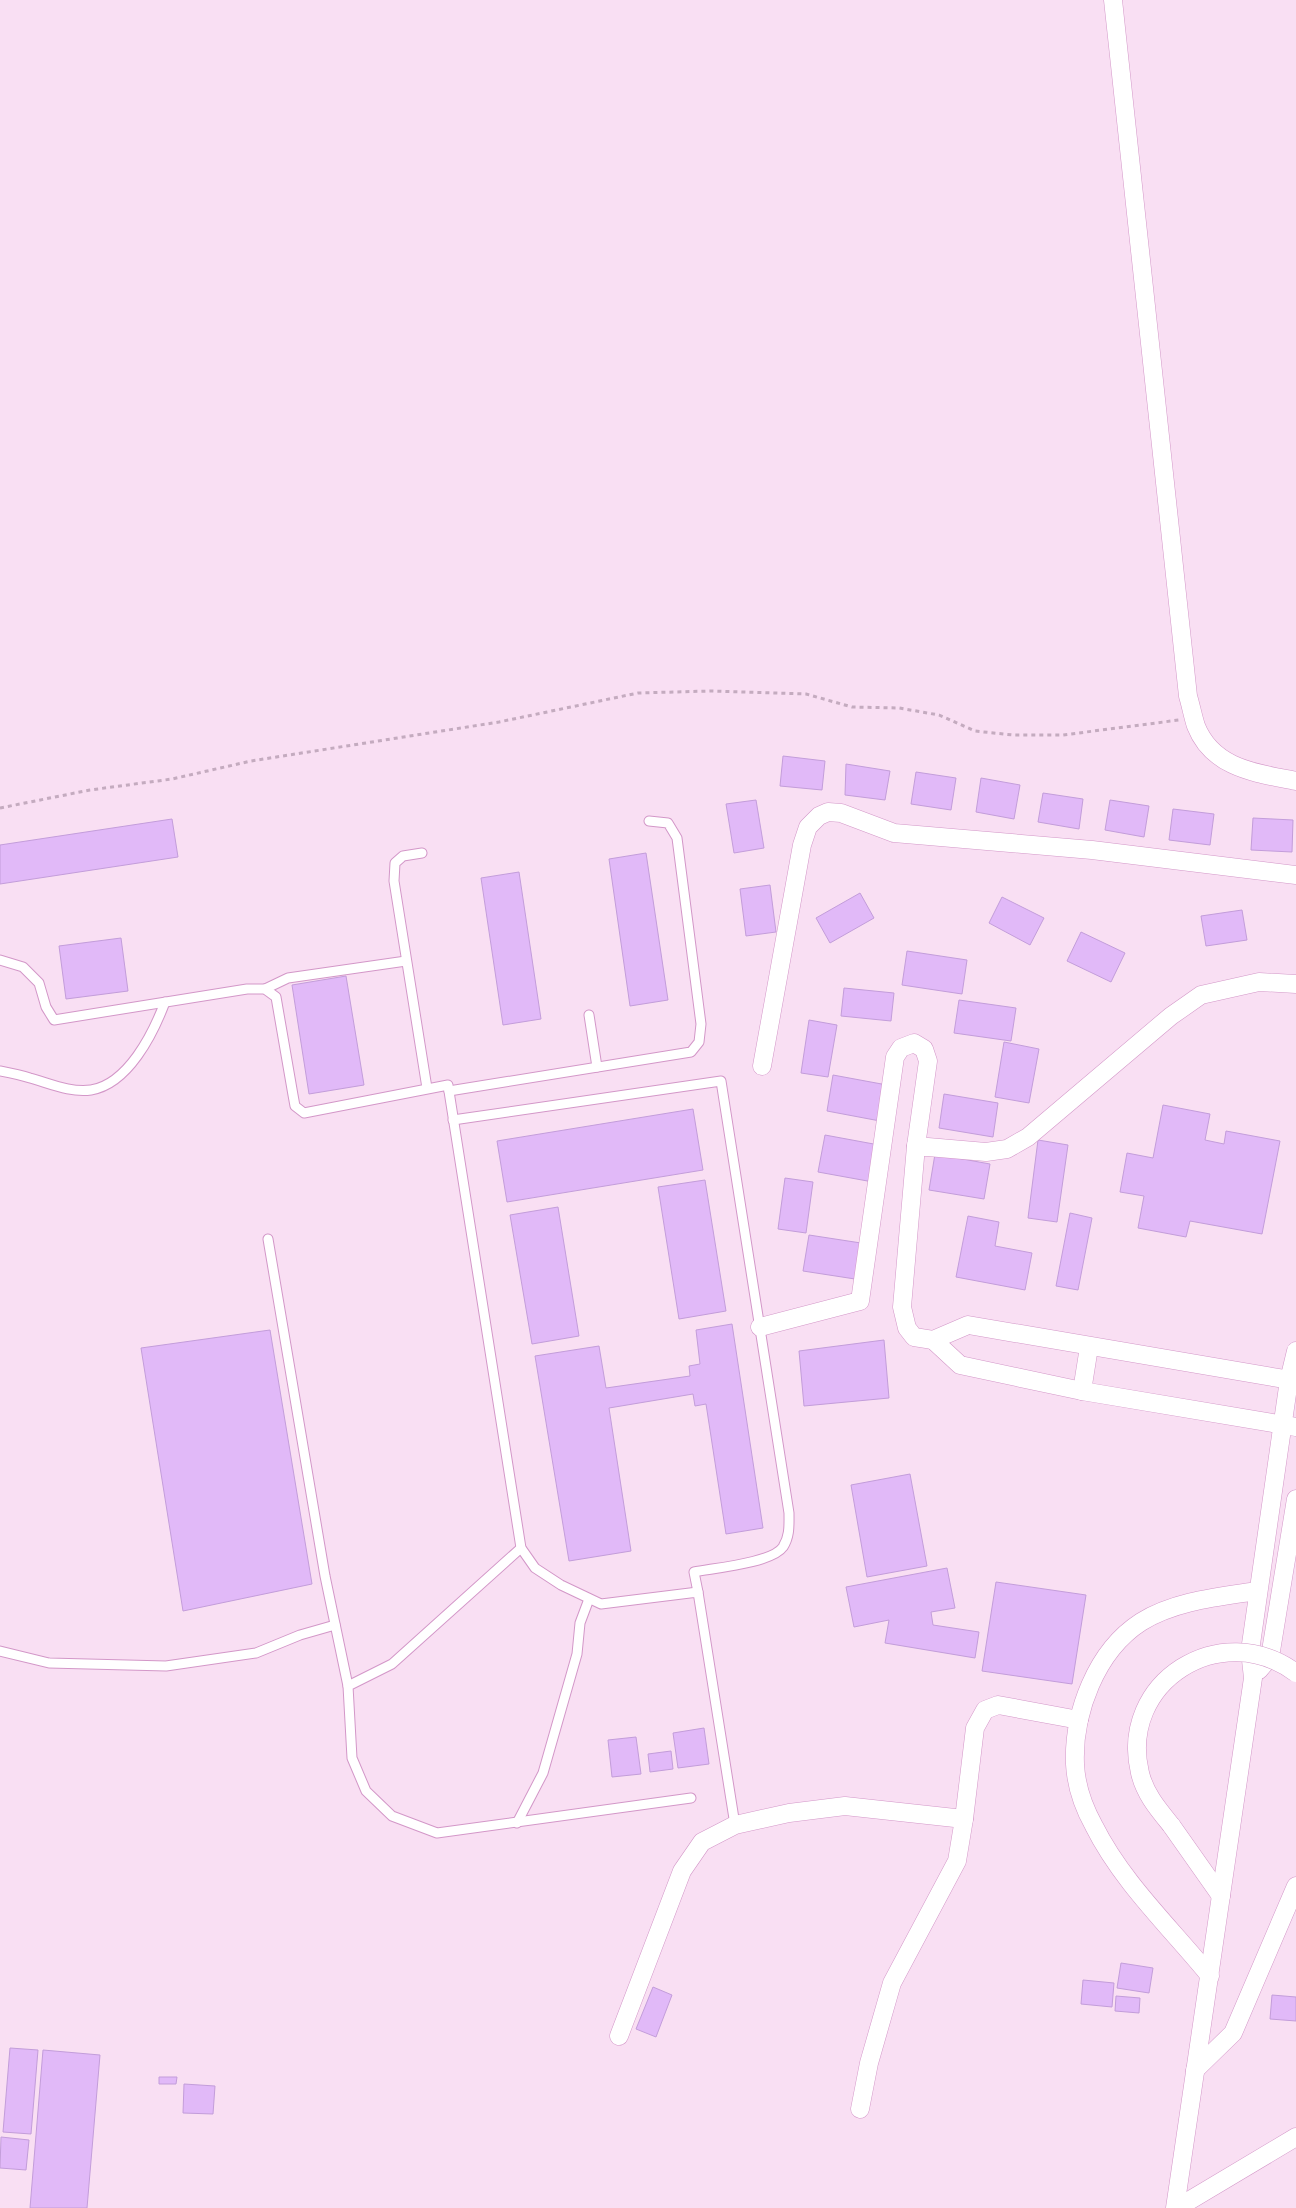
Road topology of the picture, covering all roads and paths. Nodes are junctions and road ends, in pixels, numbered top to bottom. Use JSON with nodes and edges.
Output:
{"nodes":[{"id":1,"x":1113,"y":0,"type":"edge"},
{"id":2,"x":1194,"y":718,"type":"junction"},
{"id":3,"x":1296,"y":781,"type":"edge"},
{"id":4,"x":0,"y":808,"type":"edge"},
{"id":5,"x":649,"y":821,"type":"dead end"},
{"id":6,"x":422,"y":853,"type":"dead end"},
{"id":7,"x":1296,"y":875,"type":"edge"},
{"id":8,"x":0,"y":960,"type":"edge"},
{"id":9,"x":406,"y":961,"type":"junction"},
{"id":10,"x":1296,"y":984,"type":"edge"},
{"id":11,"x":265,"y":989,"type":"junction"},
{"id":12,"x":165,"y":1002,"type":"junction"},
{"id":13,"x":589,"y":1014,"type":"dead end"},
{"id":14,"x":762,"y":1066,"type":"dead end"},
{"id":15,"x":597,"y":1067,"type":"junction"},
{"id":16,"x":0,"y":1071,"type":"edge"},
{"id":17,"x":427,"y":1088,"type":"junction"},
{"id":18,"x":448,"y":1091,"type":"junction"},
{"id":19,"x":453,"y":1120,"type":"junction"},
{"id":20,"x":916,"y":1146,"type":"junction"},
{"id":21,"x":268,"y":1239,"type":"dead end"},
{"id":22,"x":760,"y":1327,"type":"junction"},
{"id":23,"x":933,"y":1340,"type":"junction"},
{"id":24,"x":1088,"y":1347,"type":"junction"},
{"id":25,"x":1296,"y":1351,"type":"edge"},
{"id":26,"x":1293,"y":1380,"type":"edge"},
{"id":27,"x":1082,"y":1391,"type":"junction"},
{"id":28,"x":1290,"y":1426,"type":"edge"},
{"id":29,"x":1296,"y":1500,"type":"edge"},
{"id":30,"x":1267,"y":1528,"type":"junction"},
{"id":31,"x":1291,"y":1531,"type":"junction"},
{"id":32,"x":521,"y":1548,"type":"junction"},
{"id":33,"x":1290,"y":1575,"type":"edge"},
{"id":34,"x":1258,"y":1591,"type":"junction"},
{"id":35,"x":698,"y":1592,"type":"junction"},
{"id":36,"x":589,"y":1599,"type":"junction"},
{"id":37,"x":335,"y":1625,"type":"junction"},
{"id":38,"x":0,"y":1651,"type":"edge"},
{"id":39,"x":1296,"y":1673,"type":"edge"},
{"id":40,"x":1253,"y":1678,"type":"junction"},
{"id":41,"x":348,"y":1686,"type":"junction"},
{"id":42,"x":1079,"y":1720,"type":"junction"},
{"id":43,"x":691,"y":1798,"type":"dead end"},
{"id":44,"x":964,"y":1820,"type":"junction"},
{"id":45,"x":517,"y":1823,"type":"junction"},
{"id":46,"x":734,"y":1825,"type":"junction"},
{"id":47,"x":1296,"y":1886,"type":"edge"},
{"id":48,"x":1221,"y":1896,"type":"junction"},
{"id":49,"x":1210,"y":1976,"type":"junction"},
{"id":50,"x":619,"y":2036,"type":"dead end"},
{"id":51,"x":1195,"y":2070,"type":"junction"},
{"id":52,"x":860,"y":2109,"type":"dead end"},
{"id":53,"x":1296,"y":2137,"type":"edge"},
{"id":54,"x":1176,"y":2208,"type":"edge"}],
"edges":[{"from":1,"to":2,"type":"street"},
{"from":2,"to":3,"type":"street"},
{"from":2,"to":4,"type":"path"},
{"from":5,"to":15,"type":"lane"},
{"from":6,"to":9,"type":"lane"},
{"from":7,"to":14,"type":"street"},
{"from":8,"to":12,"type":"lane"},
{"from":9,"to":11,"type":"lane"},
{"from":9,"to":17,"type":"lane"},
{"from":10,"to":20,"type":"street"},
{"from":11,"to":12,"type":"lane"},
{"from":11,"to":17,"type":"lane"},
{"from":12,"to":16,"type":"lane"},
{"from":13,"to":15,"type":"lane"},
{"from":15,"to":18,"type":"lane"},
{"from":17,"to":18,"type":"lane"},
{"from":18,"to":19,"type":"lane"},
{"from":19,"to":22,"type":"lane"},
{"from":19,"to":32,"type":"lane"},
{"from":20,"to":22,"type":"street"},
{"from":20,"to":23,"type":"street"},
{"from":21,"to":37,"type":"lane"},
{"from":22,"to":35,"type":"lane"},
{"from":23,"to":24,"type":"street"},
{"from":23,"to":27,"type":"street"},
{"from":24,"to":26,"type":"street"},
{"from":24,"to":27,"type":"street"},
{"from":25,"to":26,"type":"street"},
{"from":26,"to":28,"type":"street"},
{"from":27,"to":28,"type":"street"},
{"from":28,"to":30,"type":"street"},
{"from":29,"to":31,"type":"street"},
{"from":30,"to":31,"type":"street"},
{"from":30,"to":34,"type":"street"},
{"from":31,"to":33,"type":"street"},
{"from":32,"to":36,"type":"lane"},
{"from":32,"to":41,"type":"lane"},
{"from":33,"to":40,"type":"street"},
{"from":34,"to":40,"type":"street"},
{"from":34,"to":42,"type":"street"},
{"from":35,"to":36,"type":"lane"},
{"from":35,"to":46,"type":"lane"},
{"from":36,"to":45,"type":"lane"},
{"from":37,"to":38,"type":"lane"},
{"from":37,"to":41,"type":"lane"},
{"from":39,"to":48,"type":"street","bridge":true},
{"from":40,"to":48,"type":"street"},
{"from":41,"to":45,"type":"lane"},
{"from":42,"to":44,"type":"street"},
{"from":42,"to":49,"type":"street"},
{"from":43,"to":45,"type":"lane"},
{"from":44,"to":46,"type":"street"},
{"from":44,"to":52,"type":"street"},
{"from":46,"to":50,"type":"street"},
{"from":47,"to":51,"type":"street"},
{"from":48,"to":49,"type":"street"},
{"from":49,"to":51,"type":"street"},
{"from":51,"to":54,"type":"street"},
{"from":53,"to":54,"type":"street"}]}
